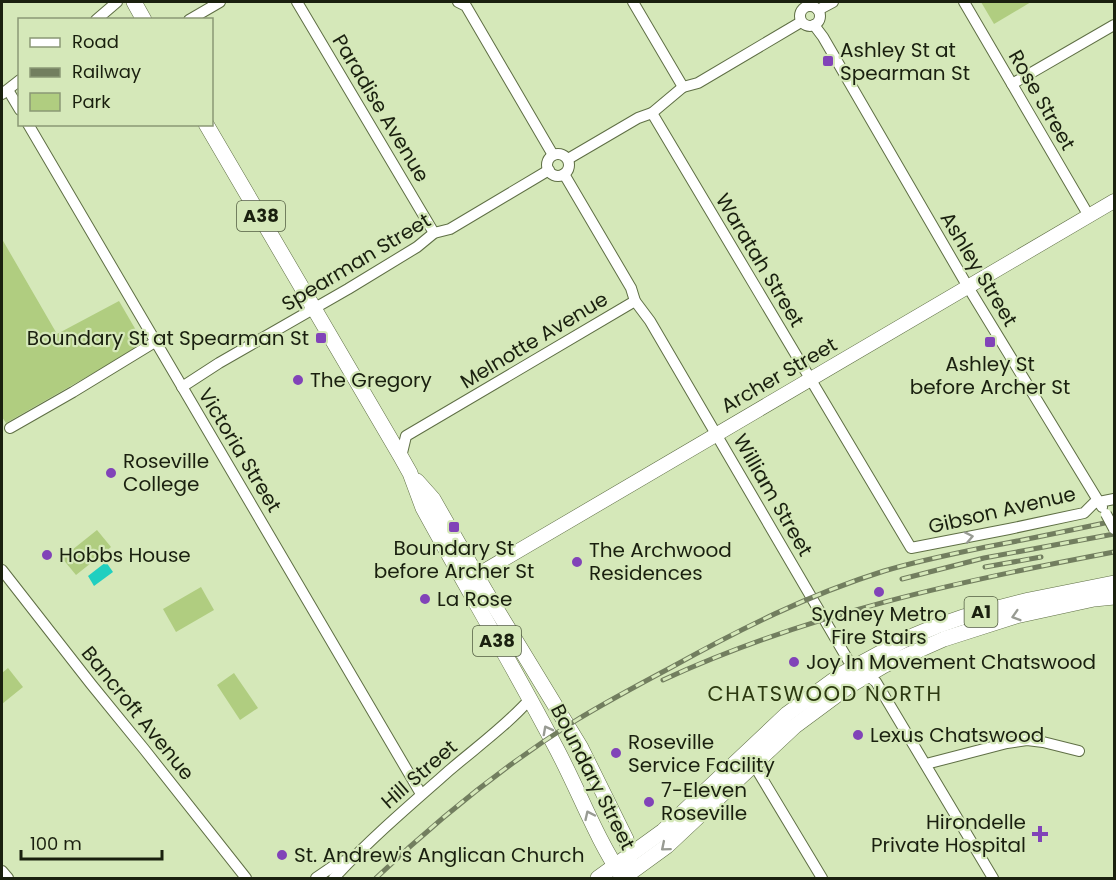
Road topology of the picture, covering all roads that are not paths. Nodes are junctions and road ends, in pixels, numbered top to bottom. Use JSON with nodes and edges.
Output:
{"nodes":[{"id":1,"x":117,"y":2,"type":"edge"},
{"id":2,"x":134,"y":2,"type":"edge"},
{"id":3,"x":219,"y":2,"type":"edge"},
{"id":4,"x":297,"y":2,"type":"edge"},
{"id":5,"x":458,"y":2,"type":"edge"},
{"id":6,"x":633,"y":2,"type":"edge"},
{"id":7,"x":833,"y":2,"type":"edge"},
{"id":8,"x":964,"y":2,"type":"edge"},
{"id":9,"x":802,"y":5,"type":"edge"},
{"id":10,"x":818,"y":10,"type":"junction"},
{"id":11,"x":98,"y":18,"type":"edge"},
{"id":12,"x":143,"y":18,"type":"edge"},
{"id":13,"x":192,"y":18,"type":"edge"},
{"id":14,"x":801,"y":22,"type":"junction"},
{"id":15,"x":814,"y":25,"type":"junction"},
{"id":16,"x":1114,"y":25,"type":"edge"},
{"id":17,"x":18,"y":82,"type":"edge"},
{"id":18,"x":1012,"y":84,"type":"junction"},
{"id":19,"x":683,"y":87,"type":"junction"},
{"id":20,"x":5,"y":92,"type":"edge"},
{"id":21,"x":18,"y":108,"type":"edge"},
{"id":22,"x":652,"y":114,"type":"junction"},
{"id":23,"x":29,"y":126,"type":"edge"},
{"id":24,"x":208,"y":126,"type":"edge"},
{"id":25,"x":553,"y":155,"type":"junction"},
{"id":26,"x":568,"y":159,"type":"junction"},
{"id":27,"x":549,"y":170,"type":"junction"},
{"id":28,"x":564,"y":174,"type":"junction"},
{"id":29,"x":1114,"y":201,"type":"edge"},
{"id":30,"x":1089,"y":216,"type":"junction"},
{"id":31,"x":434,"y":233,"type":"junction"},
{"id":32,"x":968,"y":287,"type":"junction"},
{"id":33,"x":635,"y":301,"type":"junction"},
{"id":34,"x":315,"y":308,"type":"junction"},
{"id":35,"x":155,"y":342,"type":"junction"},
{"id":36,"x":810,"y":380,"type":"junction"},
{"id":37,"x":182,"y":387,"type":"junction"},
{"id":38,"x":10,"y":428,"type":"dead end"},
{"id":39,"x":716,"y":434,"type":"junction"},
{"id":40,"x":401,"y":456,"type":"junction"},
{"id":41,"x":1114,"y":499,"type":"edge"},
{"id":42,"x":1099,"y":502,"type":"junction"},
{"id":43,"x":1114,"y":529,"type":"edge"},
{"id":44,"x":911,"y":548,"type":"joint"},
{"id":45,"x":2,"y":570,"type":"edge"},
{"id":46,"x":470,"y":579,"type":"junction"},
{"id":47,"x":1114,"y":583,"type":"edge"},
{"id":48,"x":1114,"y":597,"type":"edge"},
{"id":49,"x":862,"y":670,"type":"junction"},
{"id":50,"x":530,"y":699,"type":"junction"},
{"id":51,"x":1079,"y":751,"type":"dead end"},
{"id":52,"x":750,"y":759,"type":"junction"},
{"id":53,"x":926,"y":764,"type":"junction"},
{"id":54,"x":422,"y":794,"type":"junction"},
{"id":55,"x":630,"y":855,"type":"junction"},
{"id":56,"x":354,"y":858,"type":"junction"},
{"id":57,"x":2,"y":871,"type":"edge"},
{"id":58,"x":621,"y":875,"type":"edge"},
{"id":59,"x":8,"y":879,"type":"edge"},
{"id":60,"x":246,"y":879,"type":"edge"},
{"id":61,"x":316,"y":879,"type":"edge"},
{"id":62,"x":334,"y":879,"type":"edge"},
{"id":63,"x":598,"y":879,"type":"edge"},
{"id":64,"x":822,"y":879,"type":"edge"},
{"id":65,"x":993,"y":879,"type":"edge"}],
"edges":[{"from":1,"to":11,"type":"street"},
{"from":2,"to":12,"type":"highway"},
{"from":3,"to":13,"type":"street"},
{"from":4,"to":31,"type":"street","name":"Paradise Avenue"},
{"from":5,"to":25,"type":"street"},
{"from":6,"to":19,"type":"street"},
{"from":7,"to":10,"type":"street"},
{"from":8,"to":18,"type":"street","name":"Rose Street"},
{"from":9,"to":10,"type":"street"},
{"from":9,"to":14,"type":"street"},
{"from":10,"to":15,"type":"street"},
{"from":14,"to":15,"type":"street"},
{"from":14,"to":19,"type":"street"},
{"from":15,"to":32,"type":"street","name":"Ashley Street"},
{"from":16,"to":18,"type":"street"},
{"from":17,"to":20,"type":"street"},
{"from":18,"to":30,"type":"street","name":"Rose Street"},
{"from":19,"to":22,"type":"street"},
{"from":20,"to":21,"type":"street"},
{"from":22,"to":26,"type":"street"},
{"from":22,"to":36,"type":"street","name":"Waratah Street"},
{"from":23,"to":35,"type":"street","name":"Victoria Street"},
{"from":24,"to":34,"type":"highway","name":"Boundary Street","number":"A38"},
{"from":25,"to":26,"type":"street"},
{"from":25,"to":27,"type":"street"},
{"from":26,"to":28,"type":"street"},
{"from":27,"to":28,"type":"street"},
{"from":27,"to":31,"type":"street","name":"Spearman Street"},
{"from":28,"to":33,"type":"street","name":"William Street"},
{"from":29,"to":30,"type":"main road","name":"Archer Street"},
{"from":30,"to":32,"type":"main road","name":"Archer Street"},
{"from":31,"to":34,"type":"street","name":"Spearman Street"},
{"from":32,"to":36,"type":"main road","name":"Archer Street"},
{"from":32,"to":42,"type":"street","name":"Ashley Street"},
{"from":33,"to":39,"type":"street","name":"William Street"},
{"from":33,"to":40,"type":"street","name":"Melnotte Avenue"},
{"from":34,"to":37,"type":"street","name":"Spearman Street"},
{"from":34,"to":40,"type":"highway","name":"Boundary Street","number":"A38"},
{"from":35,"to":37,"type":"street","name":"Victoria Street"},
{"from":35,"to":38,"type":"street"},
{"from":36,"to":39,"type":"main road","name":"Archer Street"},
{"from":36,"to":44,"type":"street","name":"Waratah Street"},
{"from":37,"to":54,"type":"street","name":"Victoria Street"},
{"from":39,"to":46,"type":"main road","name":"Archer Street"},
{"from":39,"to":49,"type":"street","name":"William Street"},
{"from":40,"to":46,"type":"highway","name":"Boundary Street","number":"A38"},
{"from":41,"to":42,"type":"street","name":"Gibson Avenue"},
{"from":42,"to":43,"type":"street","name":"Ashley Street","bridge":true},
{"from":44,"to":42,"type":"street","name":"Gibson Avenue","one_way":true},
{"from":45,"to":60,"type":"street","name":"Bancroft Avenue"},
{"from":46,"to":50,"type":"highway","name":"Boundary Street","number":"A38"},
{"from":46,"to":55,"type":"highway","name":"Boundary Street","number":"A38"},
{"from":47,"to":49,"type":"highway","number":"A1"},
{"from":48,"to":49,"type":"highway","number":"A1","one_way":true},
{"from":49,"to":52,"type":"highway","number":"A1"},
{"from":49,"to":53,"type":"street","name":"William Street"},
{"from":50,"to":54,"type":"street","name":"Hill Street"},
{"from":58,"to":50,"type":"highway","name":"Boundary Street","number":"A38","one_way":true},
{"from":51,"to":53,"type":"street"},
{"from":52,"to":55,"type":"highway","number":"A1"},
{"from":52,"to":58,"type":"highway","number":"A1","one_way":true},
{"from":52,"to":64,"type":"street"},
{"from":53,"to":65,"type":"street","name":"William Street"},
{"from":54,"to":56,"type":"street","name":"Hill Street"},
{"from":55,"to":58,"type":"highway","name":"Boundary Street"},
{"from":56,"to":61,"type":"street"},
{"from":56,"to":62,"type":"street","name":"Hill Street"},
{"from":57,"to":59,"type":"street"},
{"from":58,"to":63,"type":"highway","number":"A1"}]}
